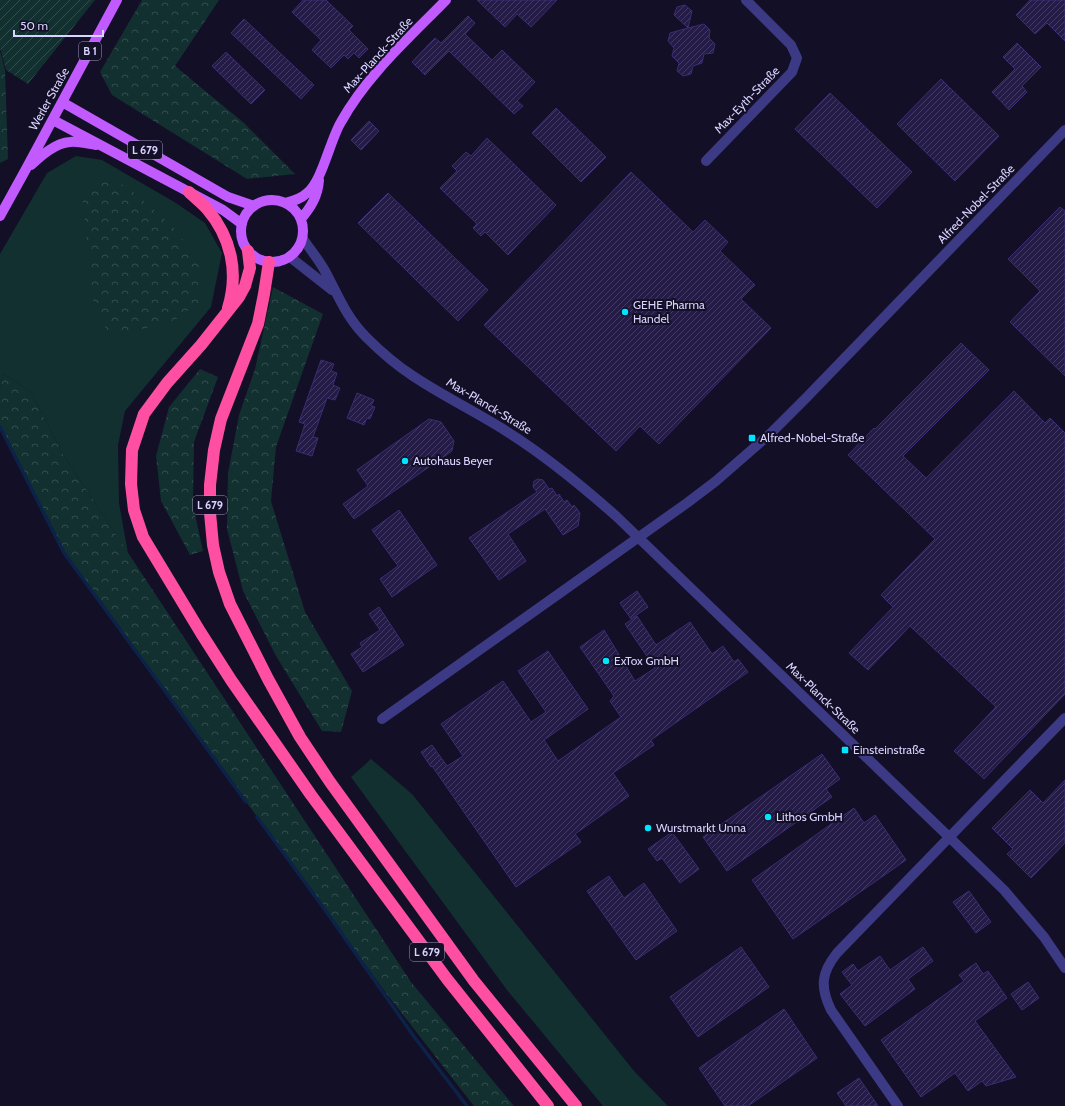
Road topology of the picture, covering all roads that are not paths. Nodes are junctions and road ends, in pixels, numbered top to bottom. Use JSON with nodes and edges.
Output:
{"nodes":[{"id":1,"x":117,"y":0,"type":"edge"},
{"id":2,"x":446,"y":0,"type":"edge"},
{"id":3,"x":746,"y":0,"type":"edge"},
{"id":4,"x":62,"y":102,"type":"junction"},
{"id":5,"x":53,"y":120,"type":"junction"},
{"id":6,"x":1065,"y":130,"type":"edge"},
{"id":7,"x":104,"y":146,"type":"junction"},
{"id":8,"x":706,"y":161,"type":"dead end"},
{"id":9,"x":26,"y":169,"type":"junction"},
{"id":10,"x":319,"y":176,"type":"junction"},
{"id":11,"x":189,"y":192,"type":"junction"},
{"id":12,"x":285,"y":203,"type":"junction"},
{"id":13,"x":254,"y":206,"type":"junction"},
{"id":14,"x":0,"y":216,"type":"edge"},
{"id":15,"x":301,"y":219,"type":"junction"},
{"id":16,"x":242,"y":224,"type":"junction"},
{"id":17,"x":303,"y":239,"type":"junction"},
{"id":18,"x":248,"y":251,"type":"junction"},
{"id":19,"x":290,"y":257,"type":"junction"},
{"id":20,"x":269,"y":262,"type":"junction"},
{"id":21,"x":334,"y":291,"type":"junction"},
{"id":22,"x":227,"y":312,"type":"junction"},
{"id":23,"x":639,"y":538,"type":"junction"},
{"id":24,"x":1065,"y":718,"type":"edge"},
{"id":25,"x":382,"y":719,"type":"dead end"},
{"id":26,"x":949,"y":837,"type":"junction"},
{"id":27,"x":1065,"y":968,"type":"edge"},
{"id":28,"x":548,"y":1106,"type":"edge"},
{"id":29,"x":576,"y":1106,"type":"edge"},
{"id":30,"x":898,"y":1106,"type":"edge"}],
"edges":[{"from":1,"to":4,"type":"main road","name":"Werler Straße","number":"B 1"},
{"from":2,"to":10,"type":"main road","name":"Max-Planck-Straße"},
{"from":3,"to":8,"type":"street","name":"Max-Eyth-Straße"},
{"from":4,"to":5,"type":"main road","name":"Werler Straße","number":"B 1"},
{"from":4,"to":13,"type":"main road","number":"L 679"},
{"from":5,"to":7,"type":"main road","number":"L 679"},
{"from":5,"to":9,"type":"main road","name":"Werler Straße","number":"B 1"},
{"from":6,"to":23,"type":"street","name":"Alfred-Nobel-Straße"},
{"from":7,"to":9,"type":"main road","number":"B 1"},
{"from":7,"to":11,"type":"main road","number":"L 679"},
{"from":9,"to":14,"type":"main road","number":"B 1"},
{"from":10,"to":12,"type":"main road","name":"Max-Planck-Straße"},
{"from":10,"to":15,"type":"main road","name":"Max-Planck-Straße"},
{"from":11,"to":16,"type":"main road","number":"L 679"},
{"from":11,"to":22,"type":"highway","number":"L 679"},
{"from":12,"to":13,"type":"main road"},
{"from":12,"to":15,"type":"main road"},
{"from":13,"to":16,"type":"main road"},
{"from":15,"to":17,"type":"main road"},
{"from":16,"to":18,"type":"main road"},
{"from":17,"to":19,"type":"main road"},
{"from":17,"to":21,"type":"street","name":"Max-Planck-Straße"},
{"from":18,"to":20,"type":"main road"},
{"from":18,"to":22,"type":"highway","number":"L 679"},
{"from":19,"to":20,"type":"main road"},
{"from":19,"to":21,"type":"street","name":"Max-Planck-Straße"},
{"from":20,"to":29,"type":"highway","number":"L 679"},
{"from":21,"to":23,"type":"street","name":"Max-Planck-Straße"},
{"from":22,"to":28,"type":"highway","number":"L 679"},
{"from":23,"to":25,"type":"street"},
{"from":23,"to":26,"type":"street","name":"Max-Planck-Straße"},
{"from":24,"to":26,"type":"street"},
{"from":26,"to":27,"type":"street","name":"Max-Planck-Straße"},
{"from":26,"to":30,"type":"street"}]}
